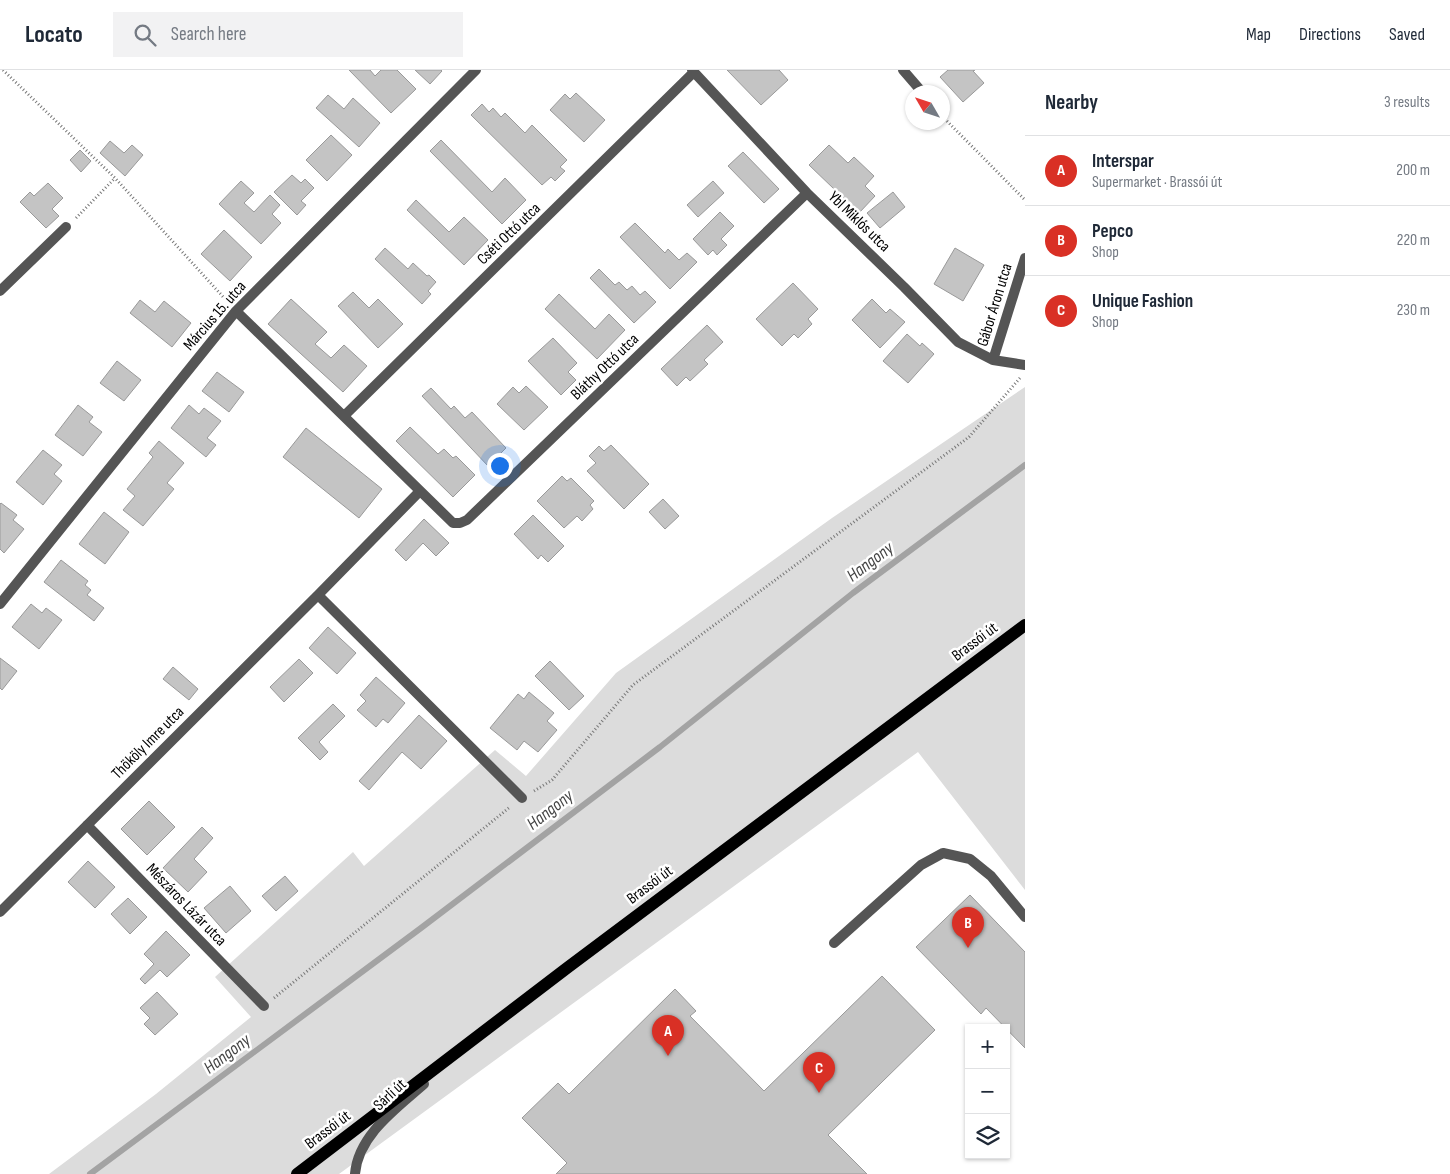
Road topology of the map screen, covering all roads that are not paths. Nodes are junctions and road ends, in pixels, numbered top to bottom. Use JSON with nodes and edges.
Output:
{"nodes":[{"id":1,"x":476,"y":70,"type":"edge"},
{"id":2,"x":903,"y":70,"type":"edge"},
{"id":3,"x":693,"y":71,"type":"edge"},
{"id":4,"x":916,"y":85,"type":"edge"},
{"id":5,"x":807,"y":193,"type":"junction"},
{"id":6,"x":66,"y":227,"type":"road end"},
{"id":7,"x":1025,"y":258,"type":"edge"},
{"id":8,"x":0,"y":292,"type":"edge"},
{"id":9,"x":236,"y":311,"type":"junction"},
{"id":10,"x":993,"y":360,"type":"junction"},
{"id":11,"x":1025,"y":365,"type":"edge"},
{"id":12,"x":344,"y":416,"type":"junction"},
{"id":13,"x":420,"y":491,"type":"junction"},
{"id":14,"x":318,"y":595,"type":"junction"},
{"id":15,"x":0,"y":604,"type":"edge"},
{"id":16,"x":1025,"y":625,"type":"edge"},
{"id":17,"x":522,"y":798,"type":"road end"},
{"id":18,"x":87,"y":825,"type":"junction"},
{"id":19,"x":0,"y":912,"type":"edge"},
{"id":20,"x":1025,"y":916,"type":"edge"},
{"id":21,"x":834,"y":943,"type":"dead end"},
{"id":22,"x":264,"y":1006,"type":"road end"},
{"id":23,"x":461,"y":1049,"type":"junction"},
{"id":24,"x":304,"y":1172,"type":"edge"},
{"id":25,"x":355,"y":1174,"type":"edge"}],
"edges":[{"from":1,"to":9,"type":"street","name":"Március 15. utca"},
{"from":2,"to":4,"type":"street"},
{"from":3,"to":5,"type":"street","name":"Ybl Miklós utca"},
{"from":3,"to":12,"type":"street","name":"Cséti Ottó utca"},
{"from":5,"to":10,"type":"street","name":"Ybl Miklós utca"},
{"from":5,"to":13,"type":"street","name":"Bláthy Ottó utca"},
{"from":6,"to":8,"type":"street"},
{"from":7,"to":10,"type":"street","name":"Gábor Áron utca"},
{"from":9,"to":12,"type":"street"},
{"from":9,"to":15,"type":"street","name":"Március 15. utca"},
{"from":10,"to":11,"type":"street","name":"Ybl Miklós utca"},
{"from":12,"to":13,"type":"street"},
{"from":13,"to":14,"type":"street","name":"Thököly Imre utca"},
{"from":14,"to":17,"type":"street"},
{"from":14,"to":18,"type":"street","name":"Thököly Imre utca"},
{"from":16,"to":23,"type":"main road","name":"Brassói út"},
{"from":18,"to":19,"type":"street","name":"Thököly Imre utca"},
{"from":18,"to":22,"type":"street","name":"Mészáros Lázár utca"},
{"from":20,"to":21,"type":"street"},
{"from":23,"to":24,"type":"main road","name":"Brassói út"},
{"from":23,"to":25,"type":"street","name":"Sárli út"}]}
